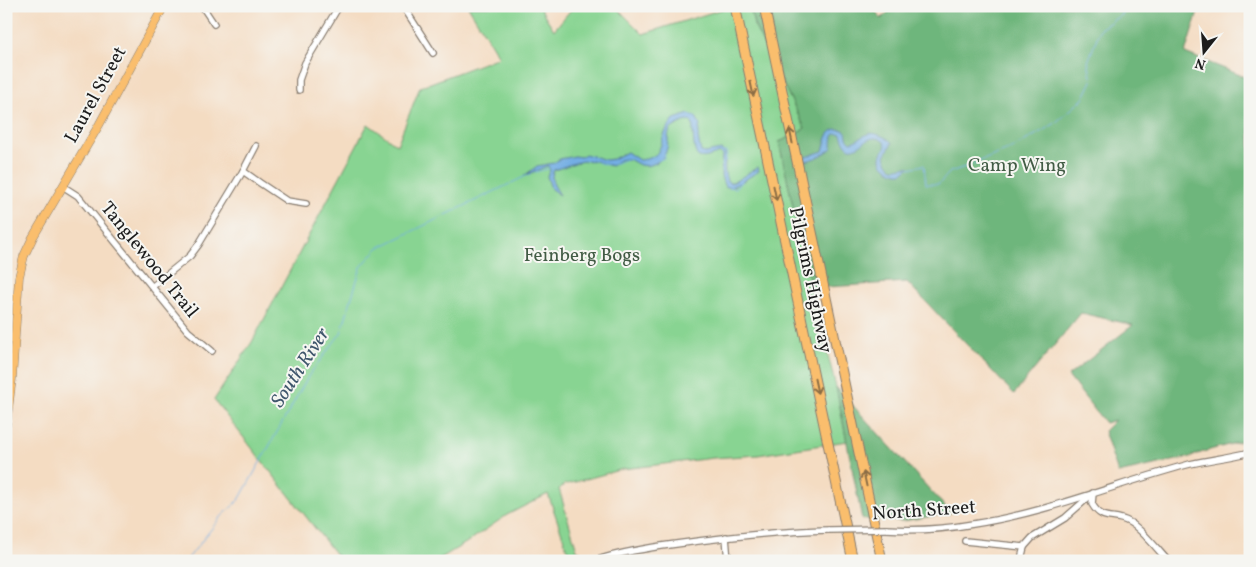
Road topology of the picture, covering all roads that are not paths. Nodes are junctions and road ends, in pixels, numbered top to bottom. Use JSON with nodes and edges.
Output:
{"nodes":[{"id":1,"x":164,"y":6,"type":"edge"},
{"id":2,"x":202,"y":6,"type":"edge"},
{"id":3,"x":339,"y":6,"type":"edge"},
{"id":4,"x":403,"y":6,"type":"edge"},
{"id":5,"x":734,"y":6,"type":"edge"},
{"id":6,"x":764,"y":6,"type":"edge"},
{"id":7,"x":214,"y":24,"type":"dead end"},
{"id":8,"x":433,"y":53,"type":"dead end"},
{"id":9,"x":299,"y":90,"type":"dead end"},
{"id":10,"x":256,"y":146,"type":"dead end"},
{"id":11,"x":243,"y":171,"type":"junction"},
{"id":12,"x":64,"y":187,"type":"junction"},
{"id":13,"x":306,"y":204,"type":"dead end"},
{"id":14,"x":152,"y":286,"type":"junction"},
{"id":15,"x":212,"y":351,"type":"dead end"},
{"id":16,"x":6,"y":425,"type":"edge"},
{"id":17,"x":1250,"y":452,"type":"edge"},
{"id":18,"x":1093,"y":493,"type":"junction"},
{"id":19,"x":726,"y":537,"type":"junction"},
{"id":20,"x":965,"y":541,"type":"dead end"},
{"id":21,"x":1024,"y":547,"type":"junction"},
{"id":22,"x":594,"y":561,"type":"edge"},
{"id":23,"x":728,"y":561,"type":"edge"},
{"id":24,"x":853,"y":561,"type":"edge"},
{"id":25,"x":882,"y":561,"type":"edge"},
{"id":26,"x":1023,"y":561,"type":"edge"},
{"id":27,"x":1168,"y":561,"type":"edge"}],
"edges":[{"from":1,"to":12,"type":"main road","name":"Laurel Street"},
{"from":2,"to":7,"type":"street"},
{"from":3,"to":9,"type":"street"},
{"from":4,"to":8,"type":"street"},
{"from":5,"to":24,"type":"highway","name":"Pilgrims Highway","one_way":true},
{"from":25,"to":6,"type":"highway","name":"Pilgrims Highway","one_way":true},
{"from":10,"to":11,"type":"street"},
{"from":11,"to":13,"type":"street"},
{"from":11,"to":14,"type":"street"},
{"from":12,"to":14,"type":"street","name":"Tanglewood Trail"},
{"from":12,"to":16,"type":"main road","name":"Laurel Street"},
{"from":14,"to":15,"type":"street","name":"Tanglewood Trail"},
{"from":17,"to":18,"type":"street","name":"North Street"},
{"from":18,"to":19,"type":"street","name":"North Street","bridge":true},
{"from":18,"to":21,"type":"street"},
{"from":18,"to":27,"type":"street"},
{"from":19,"to":22,"type":"street","name":"North Street"},
{"from":19,"to":23,"type":"street"},
{"from":20,"to":21,"type":"street"},
{"from":21,"to":26,"type":"street"}]}
